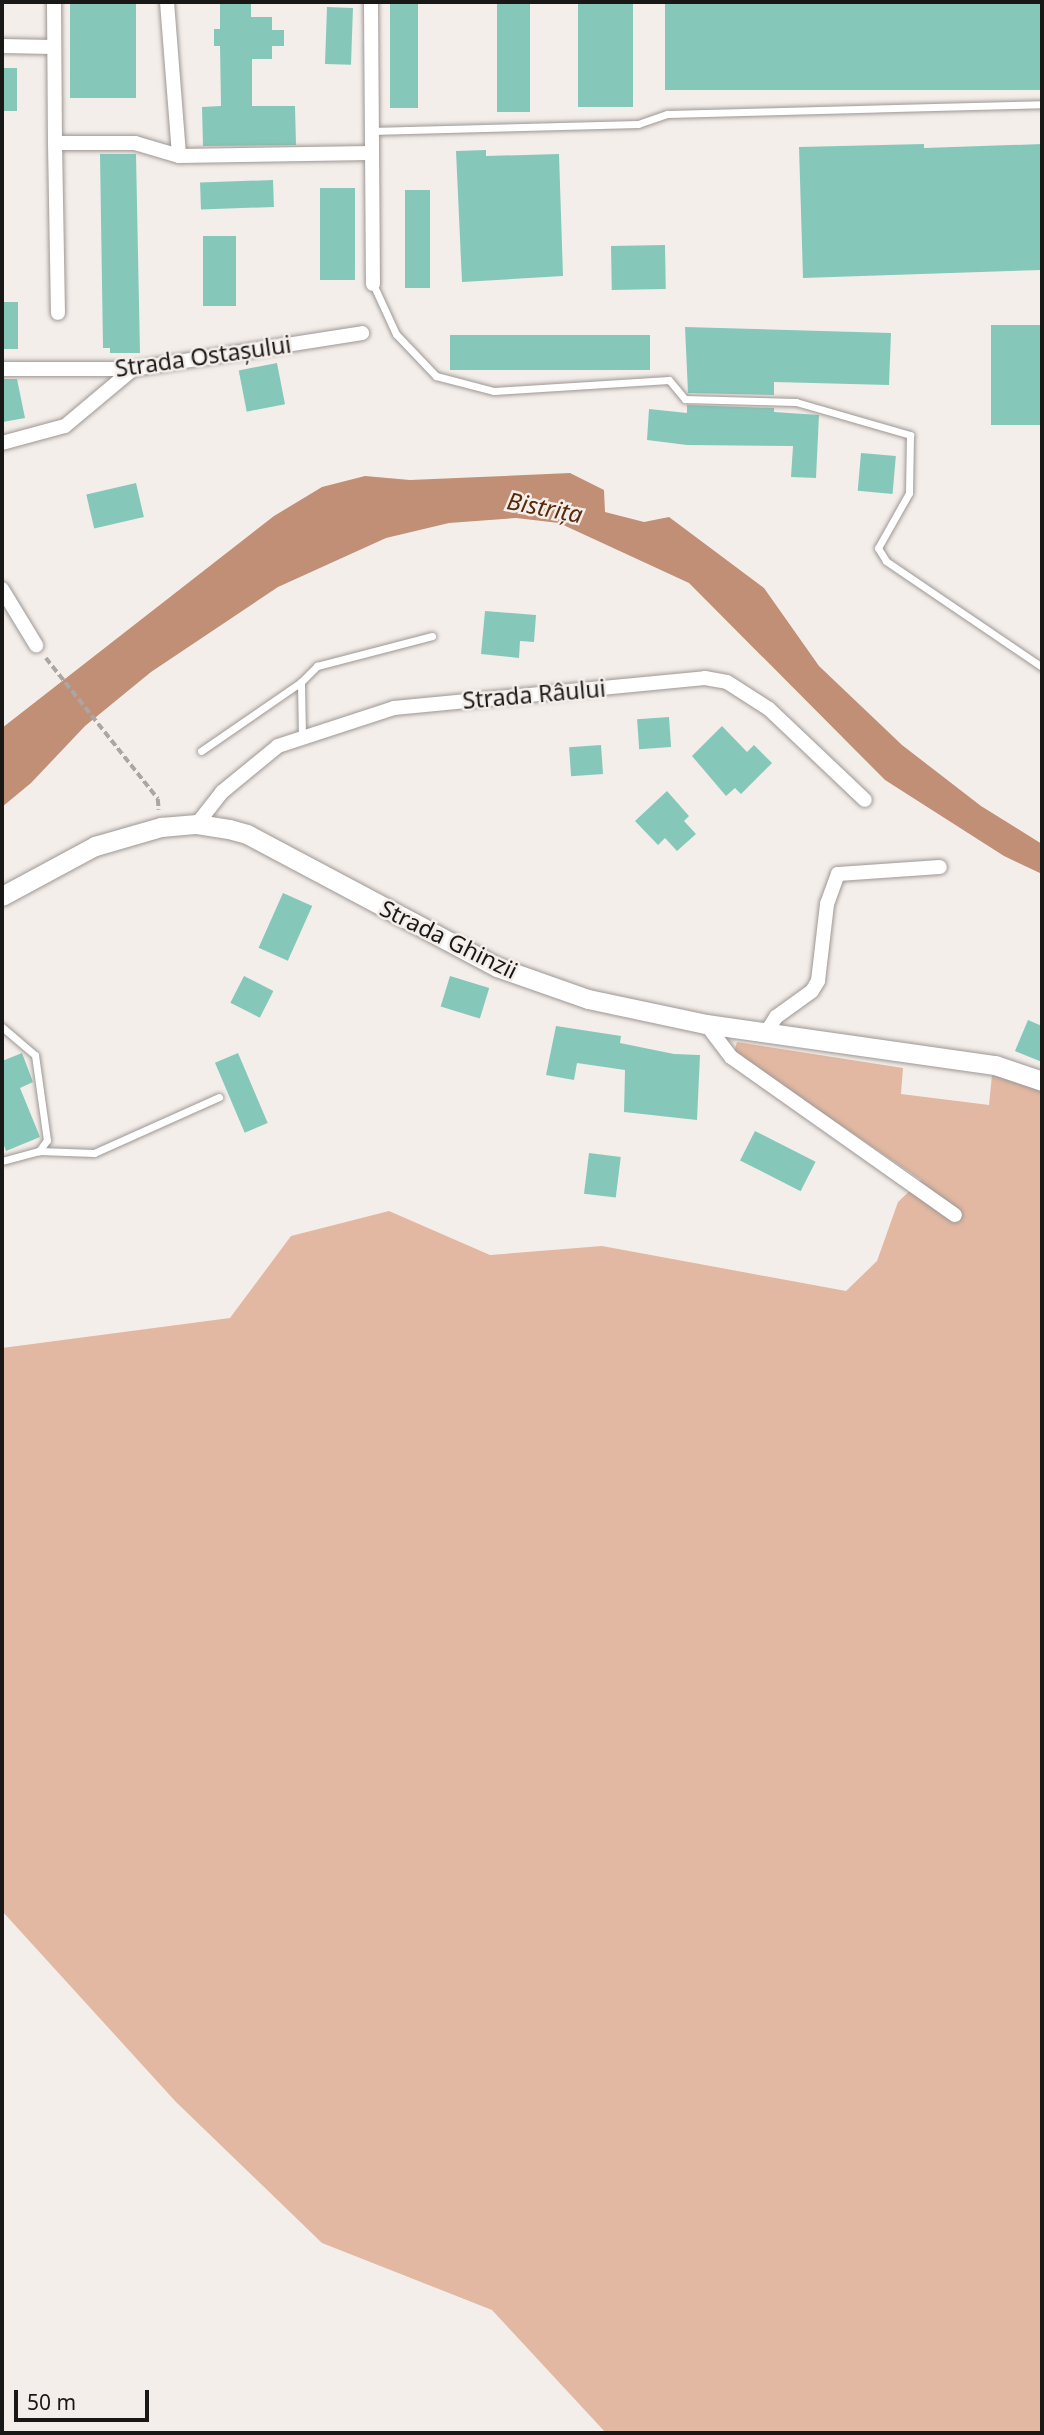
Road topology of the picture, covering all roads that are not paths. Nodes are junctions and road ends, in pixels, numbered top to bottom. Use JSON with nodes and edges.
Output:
{"nodes":[{"id":1,"x":54,"y":2,"type":"edge"},
{"id":2,"x":167,"y":2,"type":"edge"},
{"id":3,"x":371,"y":2,"type":"edge"},
{"id":4,"x":2,"y":46,"type":"edge"},
{"id":5,"x":53,"y":47,"type":"junction"},
{"id":6,"x":1042,"y":104,"type":"edge"},
{"id":7,"x":370,"y":131,"type":"junction"},
{"id":8,"x":55,"y":143,"type":"junction"},
{"id":9,"x":370,"y":153,"type":"junction"},
{"id":10,"x":179,"y":156,"type":"junction"},
{"id":11,"x":373,"y":284,"type":"joint"},
{"id":12,"x":58,"y":313,"type":"dead end"},
{"id":13,"x":362,"y":332,"type":"dead end"},
{"id":14,"x":2,"y":369,"type":"edge"},
{"id":15,"x":133,"y":369,"type":"junction"},
{"id":16,"x":2,"y":443,"type":"edge"},
{"id":17,"x":2,"y":589,"type":"edge"},
{"id":18,"x":432,"y":636,"type":"dead end"},
{"id":19,"x":36,"y":645,"type":"road end"},
{"id":20,"x":1042,"y":667,"type":"edge"},
{"id":21,"x":301,"y":681,"type":"junction"},
{"id":22,"x":302,"y":736,"type":"junction"},
{"id":23,"x":201,"y":751,"type":"dead end"},
{"id":24,"x":865,"y":800,"type":"dead end"},
{"id":25,"x":197,"y":824,"type":"junction"},
{"id":26,"x":940,"y":867,"type":"dead end"},
{"id":27,"x":2,"y":896,"type":"edge"},
{"id":28,"x":706,"y":1024,"type":"junction"},
{"id":29,"x":2,"y":1027,"type":"edge"},
{"id":30,"x":766,"y":1033,"type":"junction"},
{"id":31,"x":1042,"y":1081,"type":"edge"},
{"id":32,"x":219,"y":1097,"type":"dead end"},
{"id":33,"x":39,"y":1151,"type":"junction"},
{"id":34,"x":2,"y":1161,"type":"edge"},
{"id":35,"x":955,"y":1215,"type":"dead end"}],
"edges":[{"from":1,"to":5,"type":"street"},
{"from":2,"to":10,"type":"street"},
{"from":3,"to":7,"type":"street"},
{"from":4,"to":5,"type":"street"},
{"from":5,"to":8,"type":"street"},
{"from":6,"to":7,"type":"lane"},
{"from":7,"to":9,"type":"street"},
{"from":8,"to":10,"type":"street"},
{"from":8,"to":12,"type":"street"},
{"from":9,"to":10,"type":"street"},
{"from":9,"to":11,"type":"street"},
{"from":11,"to":20,"type":"lane"},
{"from":13,"to":15,"type":"street","name":"Strada Ostașului"},
{"from":14,"to":15,"type":"street","name":"Strada Ostașului"},
{"from":15,"to":16,"type":"street"},
{"from":17,"to":19,"type":"street"},
{"from":18,"to":21,"type":"lane"},
{"from":21,"to":22,"type":"lane"},
{"from":21,"to":23,"type":"lane"},
{"from":22,"to":24,"type":"street","name":"Strada Râului"},
{"from":22,"to":25,"type":"street","name":"Strada Râului"},
{"from":25,"to":27,"type":"street","name":"Strada Ghinzii"},
{"from":25,"to":28,"type":"street","name":"Strada Ghinzii"},
{"from":26,"to":30,"type":"street"},
{"from":28,"to":30,"type":"street","name":"Strada Ghinzii"},
{"from":28,"to":35,"type":"street"},
{"from":29,"to":33,"type":"lane"},
{"from":30,"to":31,"type":"street","name":"Strada Ghinzii"},
{"from":32,"to":33,"type":"lane"},
{"from":33,"to":34,"type":"lane"}]}
